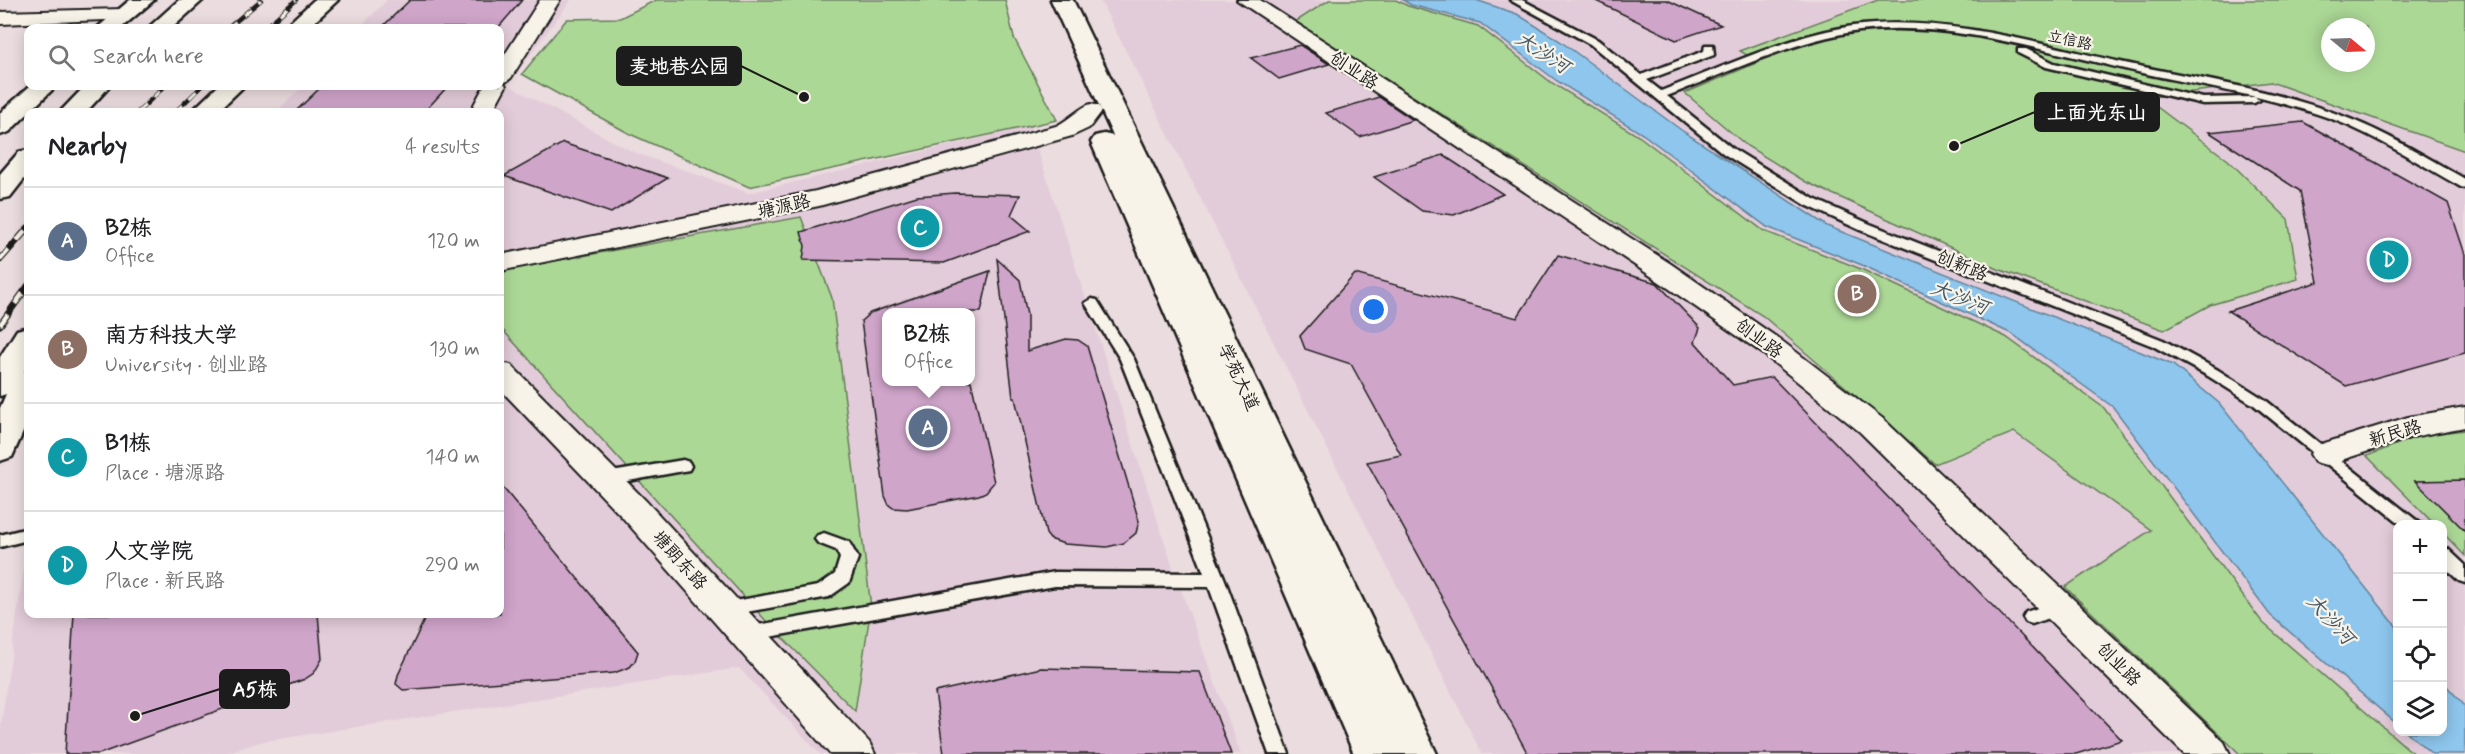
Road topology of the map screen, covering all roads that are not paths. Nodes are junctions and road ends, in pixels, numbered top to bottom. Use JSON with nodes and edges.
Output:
{"nodes":[{"id":1,"x":143,"y":0,"type":"edge"},
{"id":2,"x":192,"y":0,"type":"edge"},
{"id":3,"x":327,"y":0,"type":"edge"},
{"id":4,"x":339,"y":0,"type":"edge"},
{"id":5,"x":550,"y":0,"type":"edge"},
{"id":6,"x":1041,"y":0,"type":"edge"},
{"id":7,"x":1062,"y":0,"type":"edge"},
{"id":8,"x":1247,"y":0,"type":"edge"},
{"id":9,"x":1515,"y":0,"type":"edge"},
{"id":10,"x":0,"y":18,"type":"edge"},
{"id":11,"x":116,"y":22,"type":"edge"},
{"id":12,"x":164,"y":24,"type":"edge"},
{"id":13,"x":300,"y":24,"type":"edge"},
{"id":14,"x":312,"y":24,"type":"edge"},
{"id":15,"x":2000,"y":40,"type":"junction"},
{"id":16,"x":1709,"y":46,"type":"dead end"},
{"id":17,"x":504,"y":72,"type":"edge"},
{"id":18,"x":1640,"y":79,"type":"junction"},
{"id":19,"x":40,"y":90,"type":"edge"},
{"id":20,"x":94,"y":90,"type":"edge"},
{"id":21,"x":228,"y":90,"type":"edge"},
{"id":22,"x":244,"y":90,"type":"edge"},
{"id":23,"x":493,"y":90,"type":"edge"},
{"id":24,"x":1659,"y":95,"type":"junction"},
{"id":25,"x":2274,"y":99,"type":"junction"},
{"id":26,"x":76,"y":108,"type":"edge"},
{"id":27,"x":207,"y":108,"type":"edge"},
{"id":28,"x":225,"y":108,"type":"edge"},
{"id":29,"x":483,"y":108,"type":"edge"},
{"id":30,"x":1096,"y":124,"type":"junction"},
{"id":31,"x":0,"y":127,"type":"edge"},
{"id":32,"x":24,"y":163,"type":"edge"},
{"id":33,"x":2465,"y":184,"type":"edge"},
{"id":34,"x":0,"y":191,"type":"edge"},
{"id":35,"x":504,"y":262,"type":"edge"},
{"id":36,"x":1092,"y":303,"type":"dead end"},
{"id":37,"x":24,"y":348,"type":"edge"},
{"id":38,"x":504,"y":376,"type":"edge"},
{"id":39,"x":0,"y":386,"type":"edge"},
{"id":40,"x":24,"y":391,"type":"edge"},
{"id":41,"x":2465,"y":417,"type":"edge"},
{"id":42,"x":0,"y":449,"type":"edge"},
{"id":43,"x":2326,"y":454,"type":"junction"},
{"id":44,"x":683,"y":466,"type":"dead end"},
{"id":45,"x":606,"y":479,"type":"junction"},
{"id":46,"x":2406,"y":520,"type":"edge"},
{"id":47,"x":24,"y":535,"type":"edge"},
{"id":48,"x":824,"y":539,"type":"dead end"},
{"id":49,"x":0,"y":541,"type":"edge"},
{"id":50,"x":2447,"y":559,"type":"edge"},
{"id":51,"x":2465,"y":576,"type":"edge"},
{"id":52,"x":1216,"y":580,"type":"junction"},
{"id":53,"x":2061,"y":607,"type":"junction"},
{"id":54,"x":2032,"y":617,"type":"dead end"},
{"id":55,"x":735,"y":622,"type":"junction"},
{"id":56,"x":855,"y":754,"type":"edge"},
{"id":57,"x":1279,"y":754,"type":"edge"},
{"id":58,"x":1376,"y":754,"type":"edge"},
{"id":59,"x":1415,"y":754,"type":"edge"},
{"id":60,"x":2210,"y":754,"type":"edge"}],
"edges":[{"from":1,"to":11,"type":"main road"},
{"from":2,"to":12,"type":"main road"},
{"from":3,"to":13,"type":"main road"},
{"from":4,"to":14,"type":"main road"},
{"from":5,"to":17,"type":"street"},
{"from":6,"to":30,"type":"main road","name":"学苑大道"},
{"from":7,"to":59,"type":"main road","name":"学苑大道"},
{"from":8,"to":53,"type":"street","name":"创业路"},
{"from":9,"to":18,"type":"lane","name":"创新路"},
{"from":10,"to":11,"type":"street"},
{"from":15,"to":24,"type":"lane","name":"立信路"},
{"from":15,"to":25,"type":"lane","name":"立信路"},
{"from":15,"to":25,"type":"lane"},
{"from":16,"to":18,"type":"lane"},
{"from":18,"to":24,"type":"lane","name":"创新路"},
{"from":19,"to":31,"type":"main road"},
{"from":20,"to":26,"type":"main road"},
{"from":21,"to":27,"type":"main road"},
{"from":22,"to":28,"type":"main road"},
{"from":23,"to":29,"type":"street"},
{"from":24,"to":43,"type":"lane","name":"创新路"},
{"from":25,"to":33,"type":"lane","name":"立信路"},
{"from":30,"to":35,"type":"street","name":"塘源路"},
{"from":30,"to":58,"type":"main road","name":"学苑大道"},
{"from":32,"to":34,"type":"main road"},
{"from":36,"to":52,"type":"lane"},
{"from":37,"to":39,"type":"main road"},
{"from":38,"to":45,"type":"street","name":"塘朗东路"},
{"from":40,"to":42,"type":"main road"},
{"from":41,"to":43,"type":"street","name":"新民路"},
{"from":43,"to":46,"type":"lane","name":"创新路"},
{"from":44,"to":45,"type":"lane"},
{"from":45,"to":55,"type":"street","name":"塘朗东路"},
{"from":47,"to":49,"type":"lane"},
{"from":48,"to":55,"type":"lane"},
{"from":50,"to":51,"type":"lane"},
{"from":52,"to":55,"type":"lane"},
{"from":52,"to":57,"type":"lane"},
{"from":53,"to":54,"type":"lane"},
{"from":53,"to":60,"type":"street","name":"创业路"},
{"from":55,"to":56,"type":"street","name":"塘朗东路"}]}
